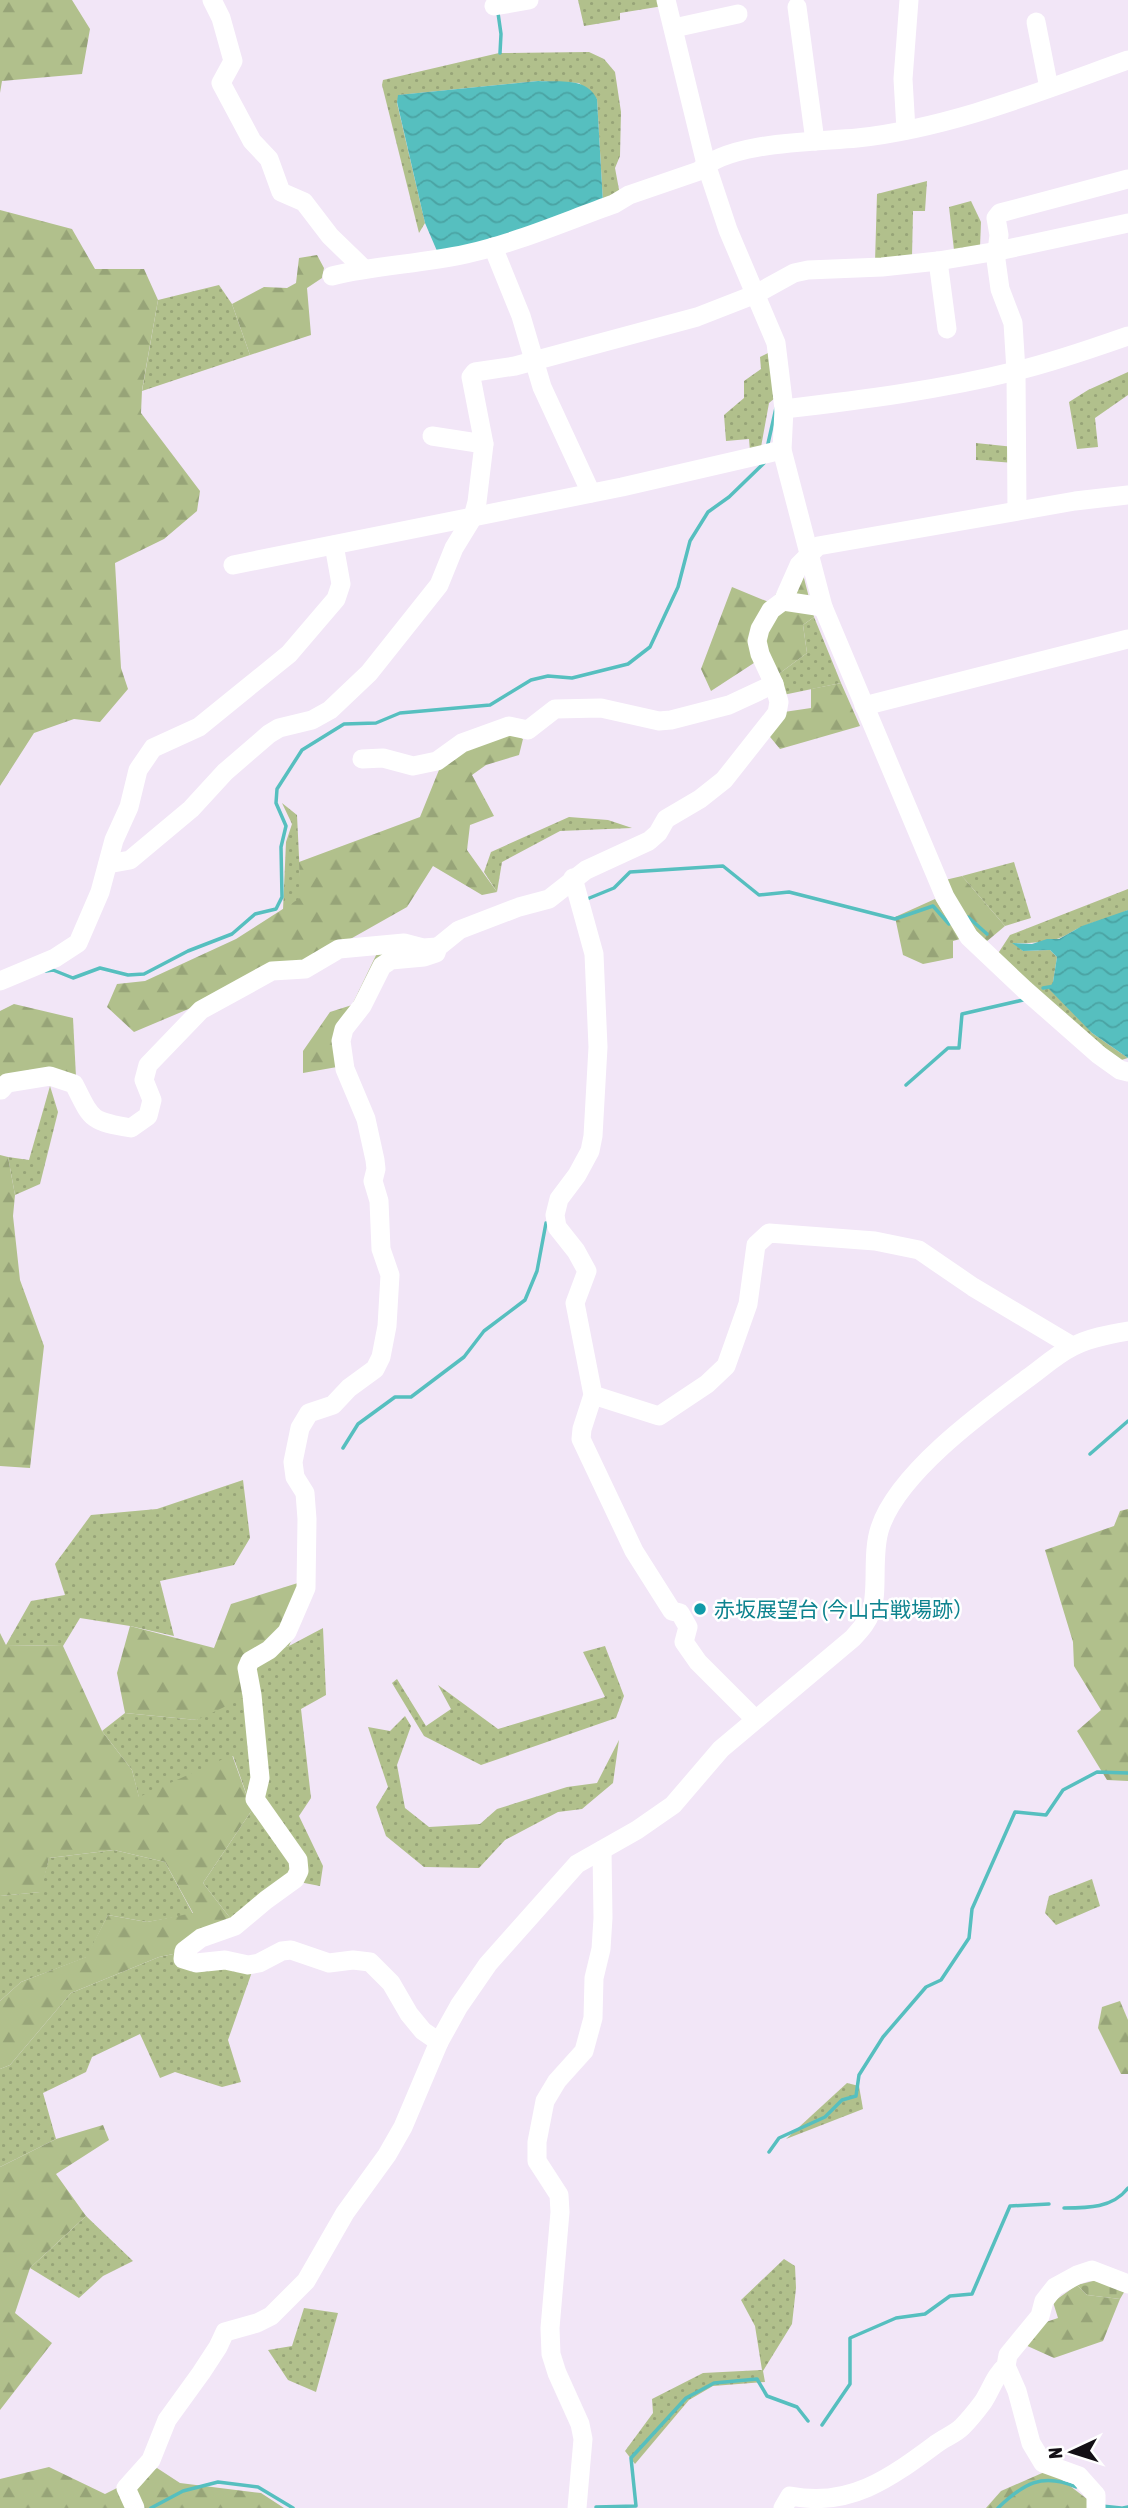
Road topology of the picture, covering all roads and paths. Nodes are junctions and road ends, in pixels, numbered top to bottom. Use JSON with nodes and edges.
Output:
{"nodes":[{"id":1,"x":212,"y":0,"type":"edge"},
{"id":2,"x":529,"y":0,"type":"edge"},
{"id":3,"x":666,"y":0,"type":"edge"},
{"id":4,"x":909,"y":0,"type":"edge"},
{"id":5,"x":494,"y":6,"type":"dead end"},
{"id":6,"x":797,"y":7,"type":"dead end"},
{"id":7,"x":738,"y":14,"type":"dead end"},
{"id":8,"x":1037,"y":22,"type":"dead end"},
{"id":9,"x":674,"y":29,"type":"junction"},
{"id":10,"x":1128,"y":60,"type":"edge"},
{"id":11,"x":1049,"y":88,"type":"junction"},
{"id":12,"x":905,"y":130,"type":"junction"},
{"id":13,"x":815,"y":141,"type":"junction"},
{"id":14,"x":706,"y":164,"type":"junction"},
{"id":15,"x":1128,"y":179,"type":"edge"},
{"id":16,"x":1128,"y":223,"type":"edge"},
{"id":17,"x":493,"y":247,"type":"junction"},
{"id":18,"x":998,"y":251,"type":"junction"},
{"id":19,"x":938,"y":261,"type":"junction"},
{"id":20,"x":363,"y":268,"type":"junction"},
{"id":21,"x":332,"y":276,"type":"dead end"},
{"id":22,"x":756,"y":294,"type":"junction"},
{"id":23,"x":947,"y":329,"type":"dead end"},
{"id":24,"x":1128,"y":336,"type":"edge"},
{"id":25,"x":536,"y":361,"type":"junction"},
{"id":26,"x":1016,"y":365,"type":"junction"},
{"id":27,"x":783,"y":402,"type":"junction"},
{"id":28,"x":432,"y":436,"type":"dead end"},
{"id":29,"x":484,"y":444,"type":"junction"},
{"id":30,"x":770,"y":453,"type":"junction"},
{"id":31,"x":591,"y":493,"type":"junction"},
{"id":32,"x":1128,"y":495,"type":"edge"},
{"id":33,"x":1017,"y":511,"type":"junction"},
{"id":34,"x":473,"y":517,"type":"junction"},
{"id":35,"x":334,"y":545,"type":"junction"},
{"id":36,"x":810,"y":554,"type":"junction"},
{"id":37,"x":233,"y":565,"type":"dead end"},
{"id":38,"x":783,"y":601,"type":"junction"},
{"id":39,"x":822,"y":607,"type":"junction"},
{"id":40,"x":1128,"y":639,"type":"edge"},
{"id":41,"x":774,"y":684,"type":"junction"},
{"id":42,"x":864,"y":706,"type":"junction"},
{"id":43,"x":362,"y":759,"type":"dead end"},
{"id":44,"x":108,"y":864,"type":"junction"},
{"id":45,"x":573,"y":878,"type":"junction"},
{"id":46,"x":438,"y":947,"type":"junction"},
{"id":47,"x":0,"y":981,"type":"edge"},
{"id":48,"x":1128,"y":1072,"type":"edge"},
{"id":49,"x":1,"y":1090,"type":"edge"},
{"id":50,"x":1128,"y":1331,"type":"edge"},
{"id":51,"x":1072,"y":1346,"type":"junction"},
{"id":52,"x":593,"y":1395,"type":"junction"},
{"id":53,"x":755,"y":1719,"type":"junction"},
{"id":54,"x":602,"y":1850,"type":"junction"},
{"id":55,"x":439,"y":2042,"type":"junction"},
{"id":56,"x":1128,"y":2284,"type":"edge"},
{"id":57,"x":1006,"y":2366,"type":"junction"},
{"id":58,"x":1096,"y":2504,"type":"edge"},
{"id":59,"x":134,"y":2507,"type":"edge"},
{"id":60,"x":577,"y":2508,"type":"edge"},
{"id":61,"x":783,"y":2508,"type":"edge"}],
"edges":[{"from":1,"to":20,"type":"street"},
{"from":2,"to":5,"type":"street"},
{"from":3,"to":9,"type":"street"},
{"from":4,"to":12,"type":"street"},
{"from":6,"to":13,"type":"street"},
{"from":7,"to":9,"type":"street"},
{"from":8,"to":11,"type":"street"},
{"from":9,"to":14,"type":"street"},
{"from":10,"to":11,"type":"street"},
{"from":11,"to":12,"type":"street"},
{"from":12,"to":13,"type":"street"},
{"from":13,"to":14,"type":"street"},
{"from":14,"to":17,"type":"street"},
{"from":14,"to":22,"type":"street"},
{"from":15,"to":18,"type":"street"},
{"from":16,"to":18,"type":"street"},
{"from":17,"to":20,"type":"street"},
{"from":17,"to":25,"type":"street"},
{"from":18,"to":19,"type":"street"},
{"from":18,"to":26,"type":"street"},
{"from":19,"to":22,"type":"street"},
{"from":19,"to":23,"type":"street"},
{"from":20,"to":21,"type":"street"},
{"from":22,"to":25,"type":"street"},
{"from":22,"to":27,"type":"street"},
{"from":24,"to":26,"type":"street"},
{"from":25,"to":29,"type":"street"},
{"from":25,"to":31,"type":"street"},
{"from":26,"to":27,"type":"street"},
{"from":26,"to":33,"type":"street"},
{"from":27,"to":30,"type":"street"},
{"from":28,"to":29,"type":"street"},
{"from":29,"to":34,"type":"street"},
{"from":30,"to":31,"type":"street"},
{"from":30,"to":36,"type":"street"},
{"from":31,"to":34,"type":"street"},
{"from":32,"to":33,"type":"street"},
{"from":33,"to":36,"type":"street"},
{"from":34,"to":35,"type":"street"},
{"from":34,"to":44,"type":"street"},
{"from":35,"to":37,"type":"street"},
{"from":35,"to":44,"type":"street"},
{"from":36,"to":38,"type":"street"},
{"from":36,"to":39,"type":"street"},
{"from":38,"to":39,"type":"street"},
{"from":38,"to":41,"type":"street"},
{"from":39,"to":42,"type":"street"},
{"from":40,"to":42,"type":"street"},
{"from":41,"to":43,"type":"street"},
{"from":41,"to":45,"type":"street"},
{"from":42,"to":48,"type":"street"},
{"from":44,"to":47,"type":"street"},
{"from":45,"to":46,"type":"street"},
{"from":45,"to":52,"type":"street"},
{"from":46,"to":49,"type":"street"},
{"from":46,"to":55,"type":"street"},
{"from":50,"to":51,"type":"street"},
{"from":51,"to":52,"type":"street"},
{"from":51,"to":53,"type":"street"},
{"from":52,"to":53,"type":"street"},
{"from":53,"to":54,"type":"street"},
{"from":54,"to":55,"type":"street"},
{"from":54,"to":60,"type":"street"},
{"from":55,"to":59,"type":"street"},
{"from":56,"to":57,"type":"street"},
{"from":57,"to":58,"type":"street"},
{"from":57,"to":61,"type":"street"}]}
